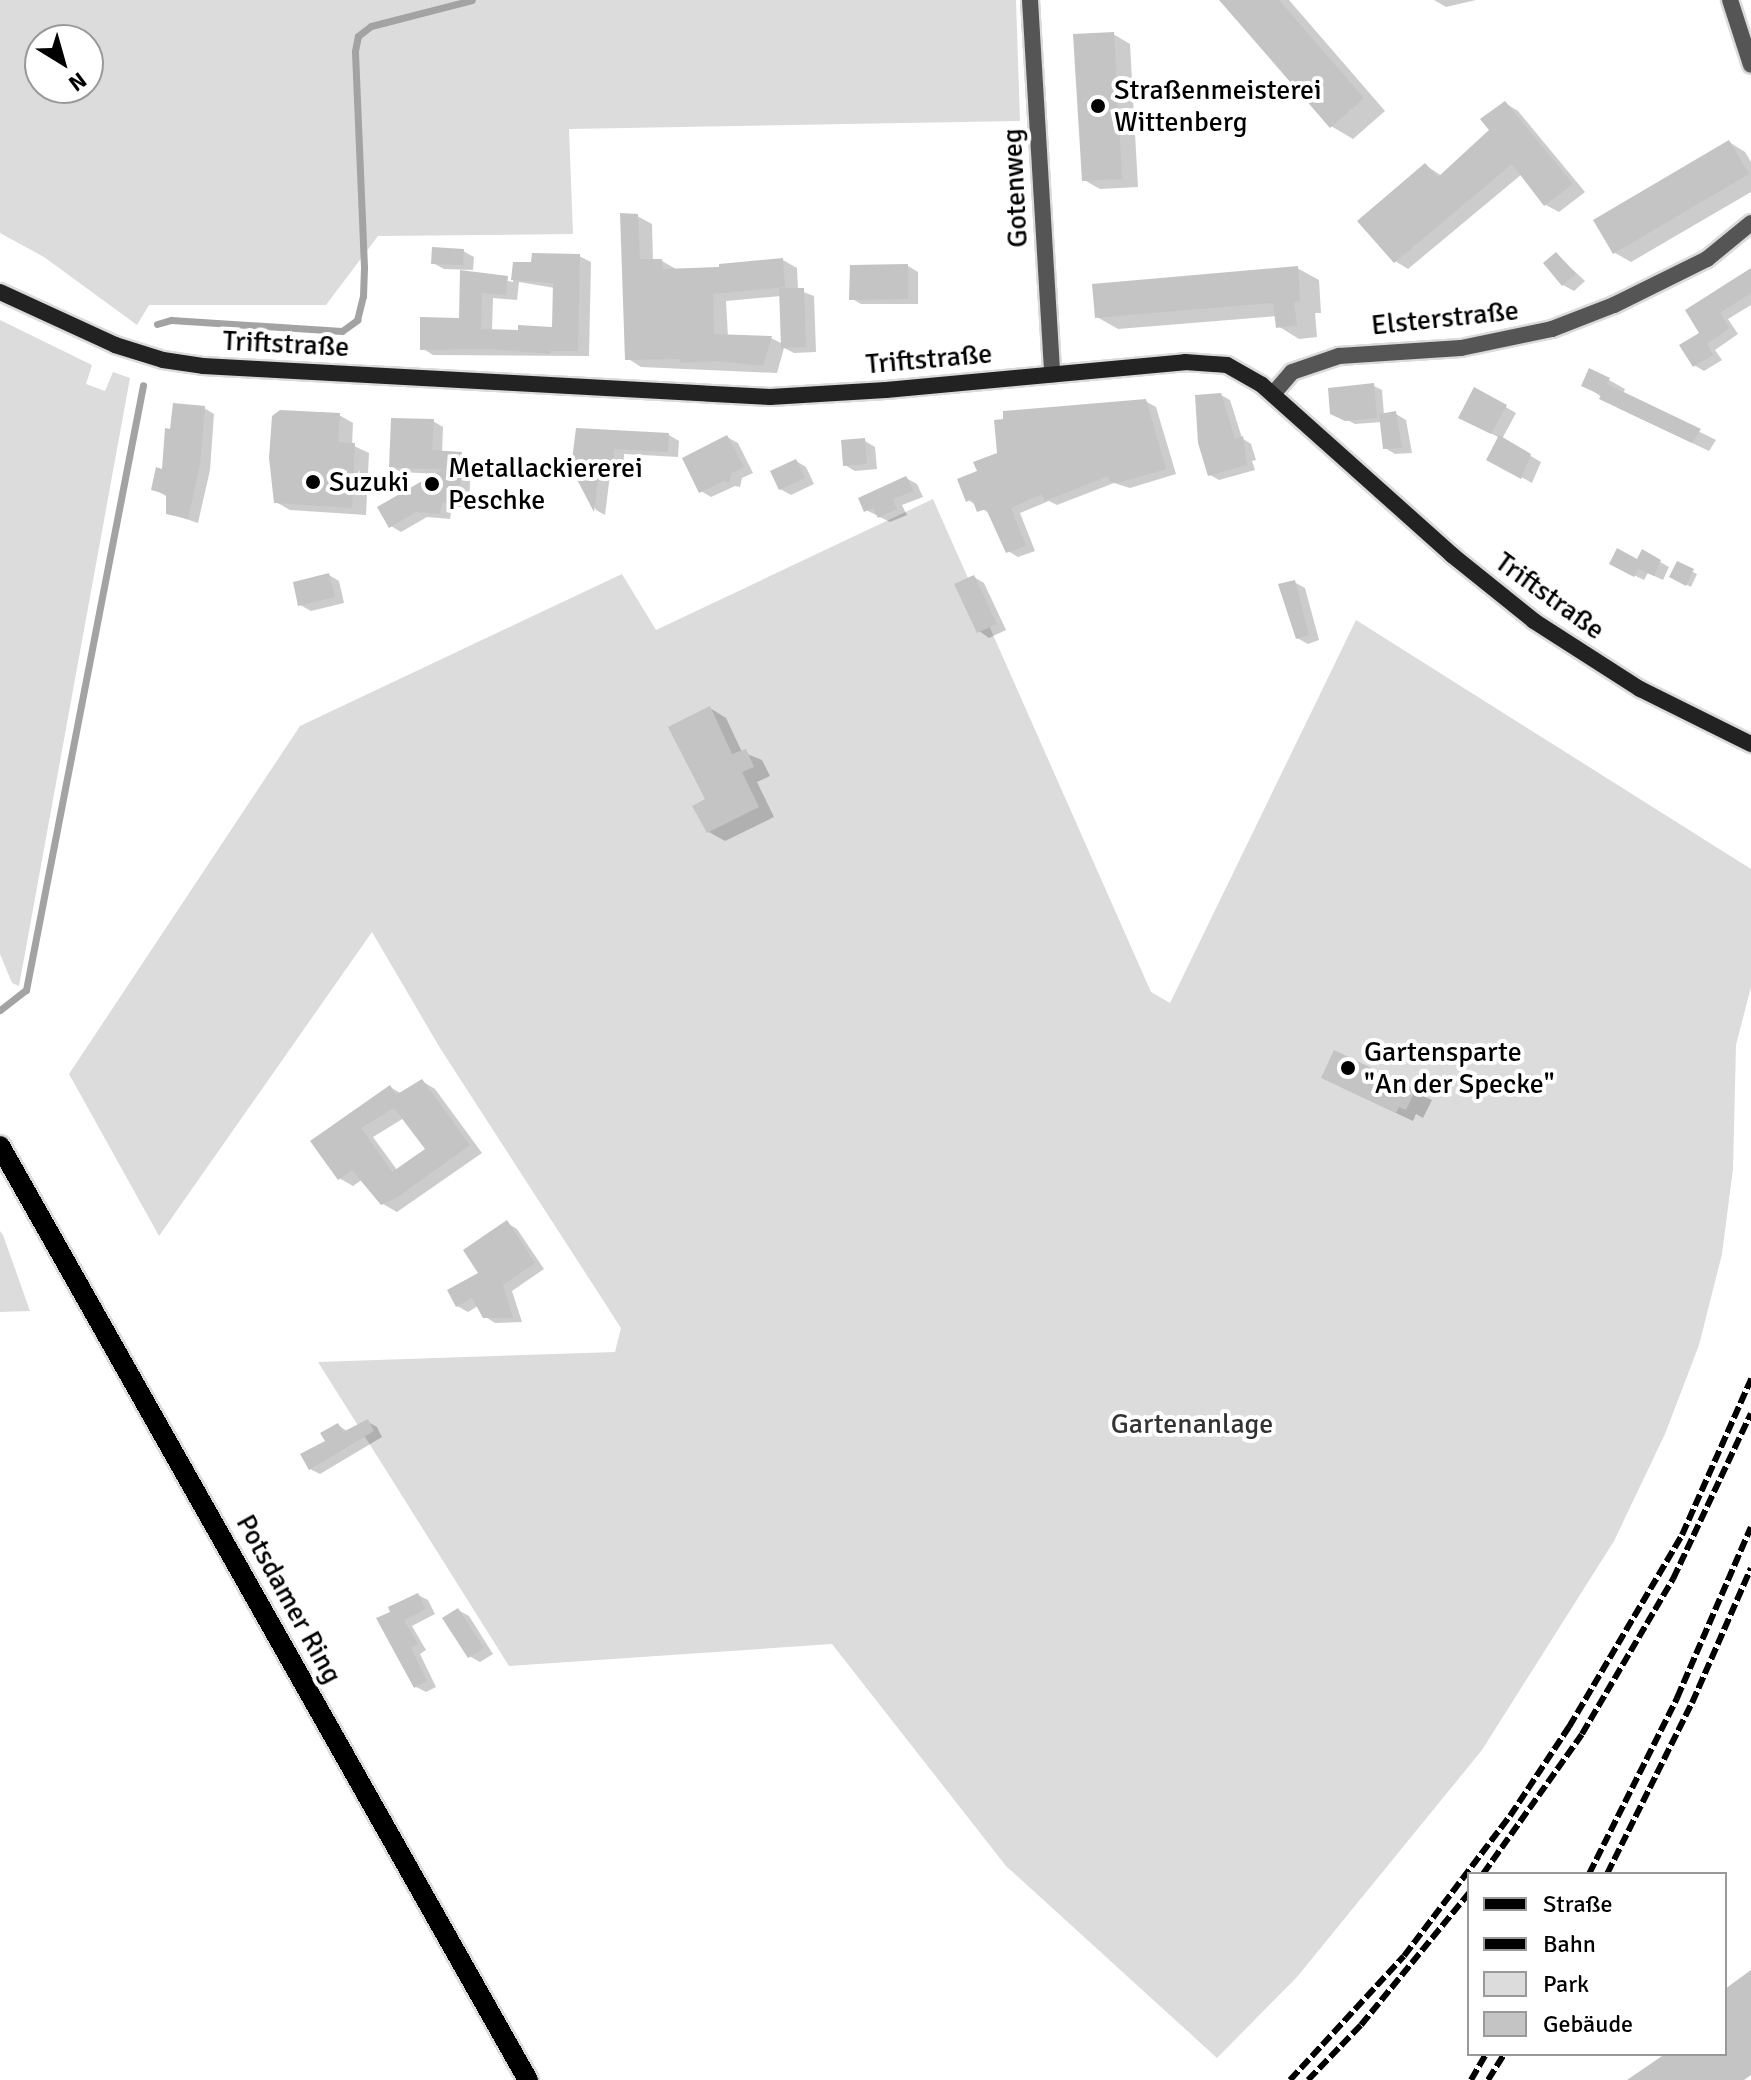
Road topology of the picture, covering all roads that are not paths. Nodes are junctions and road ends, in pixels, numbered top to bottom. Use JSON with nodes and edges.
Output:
{"nodes":[{"id":1,"x":1030,"y":0,"type":"edge"},
{"id":2,"x":1730,"y":0,"type":"edge"},
{"id":3,"x":1751,"y":65,"type":"edge"},
{"id":4,"x":1751,"y":223,"type":"edge"},
{"id":5,"x":0,"y":292,"type":"edge"},
{"id":6,"x":1052,"y":374,"type":"junction"},
{"id":7,"x":1273,"y":394,"type":"junction"},
{"id":8,"x":1751,"y":744,"type":"edge"},
{"id":9,"x":0,"y":1146,"type":"edge"},
{"id":10,"x":528,"y":2080,"type":"edge"}],
"edges":[{"from":1,"to":6,"type":"street","name":"Gotenweg"},
{"from":2,"to":3,"type":"street"},
{"from":4,"to":7,"type":"street","name":"Elsterstraße"},
{"from":5,"to":6,"type":"main road","name":"Triftstraße"},
{"from":6,"to":7,"type":"main road","name":"Triftstraße"},
{"from":7,"to":8,"type":"main road","name":"Triftstraße"},
{"from":9,"to":10,"type":"main road","name":"Potsdamer Ring"}]}
